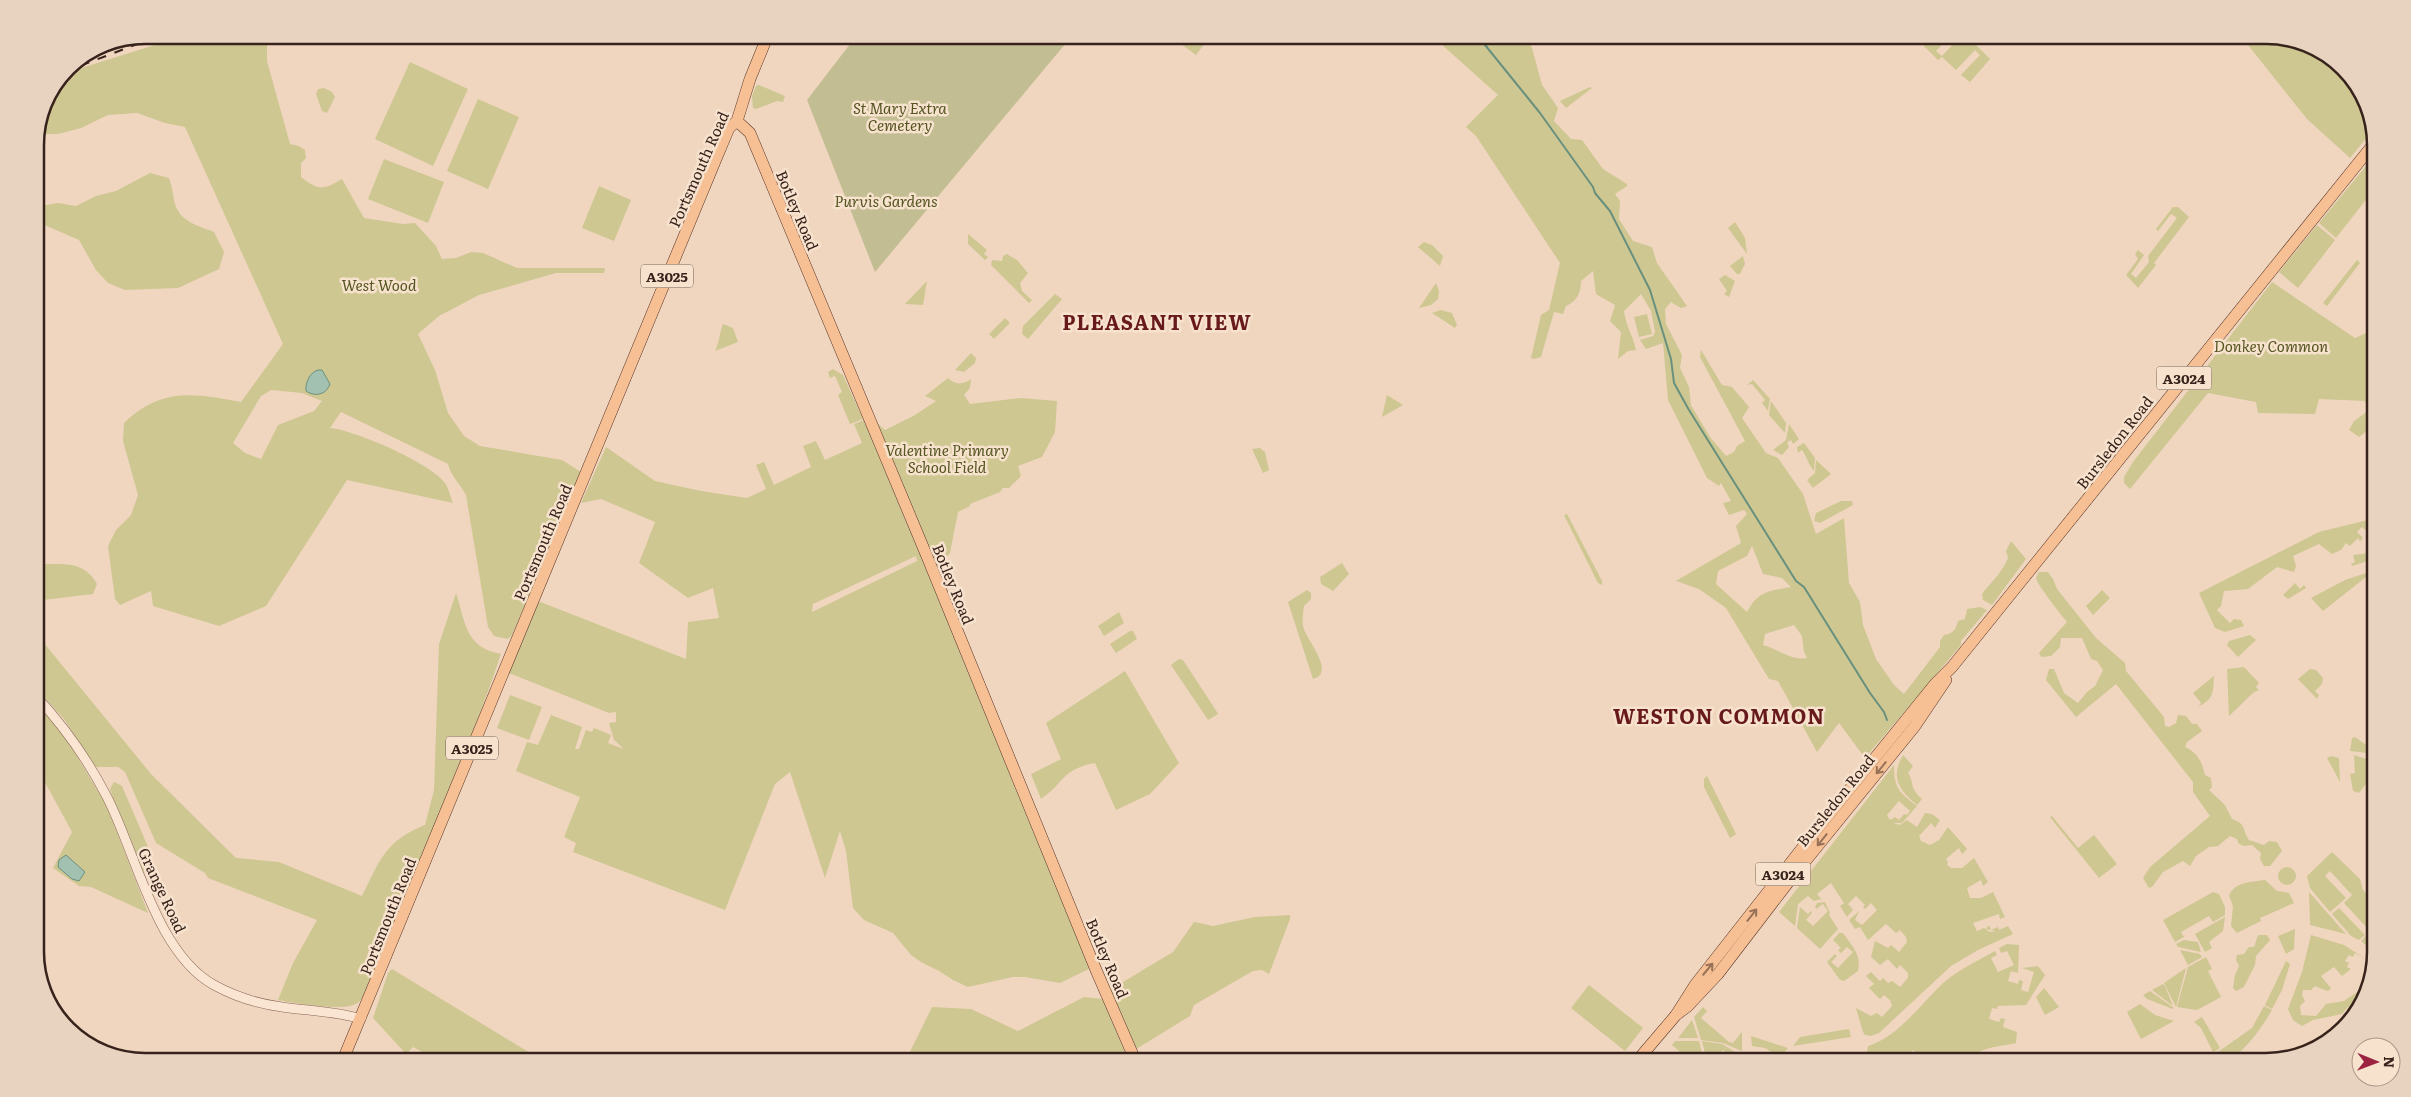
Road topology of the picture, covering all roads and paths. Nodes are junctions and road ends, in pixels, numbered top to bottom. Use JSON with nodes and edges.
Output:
{"nodes":[{"id":1,"x":764,"y":44,"type":"edge"},
{"id":2,"x":737,"y":121,"type":"junction"},
{"id":3,"x":2367,"y":152,"type":"edge"},
{"id":4,"x":44,"y":705,"type":"edge"},
{"id":5,"x":361,"y":1019,"type":"junction"},
{"id":6,"x":346,"y":1053,"type":"edge"},
{"id":7,"x":1132,"y":1053,"type":"edge"},
{"id":8,"x":1644,"y":1053,"type":"edge"}],
"edges":[{"from":1,"to":2,"type":"main road","name":"Portsmouth Road","number":"A3025"},
{"from":2,"to":5,"type":"main road","name":"Portsmouth Road","number":"A3025"},
{"from":2,"to":7,"type":"main road","name":"Botley Road"},
{"from":3,"to":8,"type":"main road","name":"Bursledon Road","number":"A3024"},
{"from":4,"to":5,"type":"street","name":"Grange Road"},
{"from":5,"to":6,"type":"main road","name":"Portsmouth Road","number":"A3025"}]}
